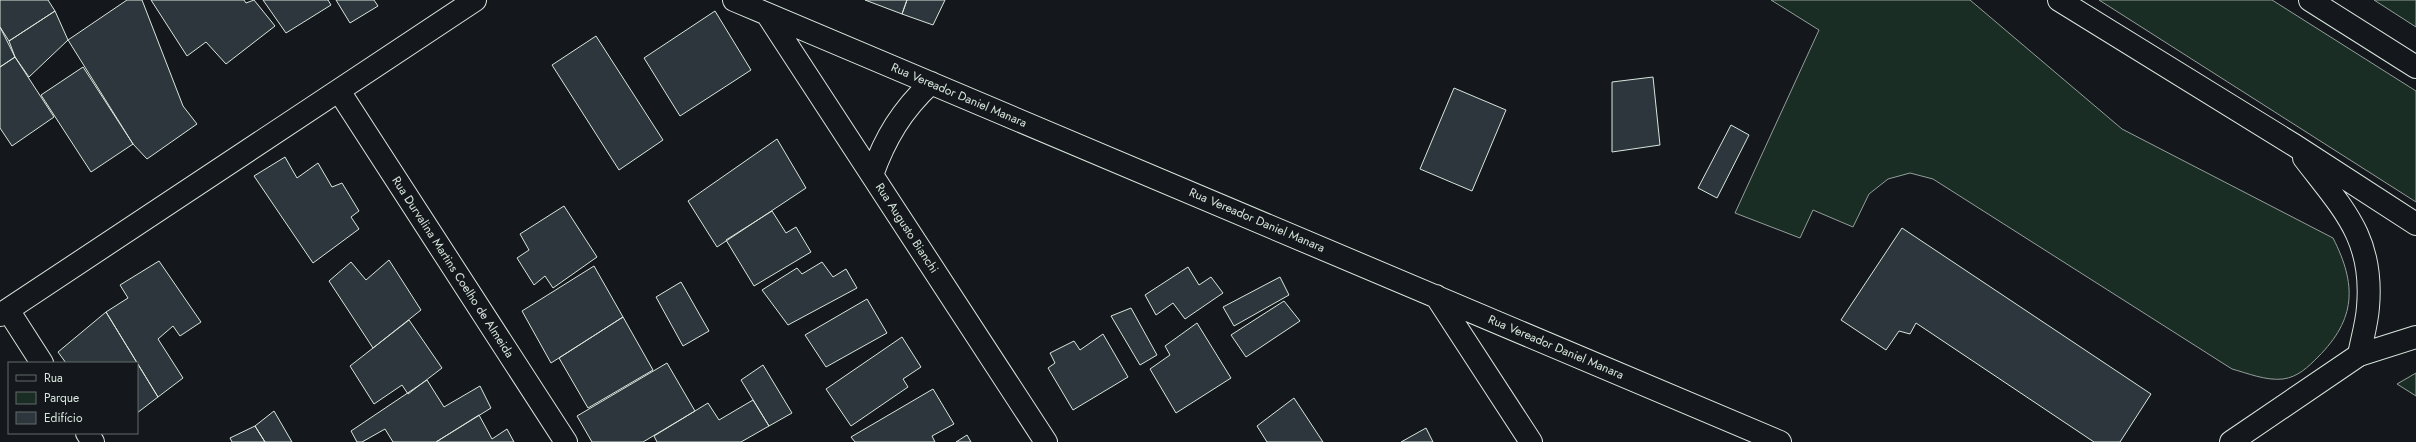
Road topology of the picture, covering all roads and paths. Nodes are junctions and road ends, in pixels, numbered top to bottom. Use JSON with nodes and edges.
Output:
{"nodes":[{"id":1,"x":475,"y":0,"type":"edge"},
{"id":2,"x":734,"y":0,"type":"edge"},
{"id":3,"x":2059,"y":0,"type":"edge"},
{"id":4,"x":2310,"y":0,"type":"edge"},
{"id":5,"x":767,"y":14,"type":"junction"},
{"id":6,"x":2416,"y":67,"type":"edge"},
{"id":7,"x":931,"y":83,"type":"junction"},
{"id":8,"x":339,"y":91,"type":"junction"},
{"id":9,"x":2294,"y":145,"type":"junction"},
{"id":10,"x":872,"y":175,"type":"junction"},
{"id":11,"x":2416,"y":224,"type":"edge"},
{"id":12,"x":1436,"y":296,"type":"junction"},
{"id":13,"x":4,"y":312,"type":"edge"},
{"id":14,"x":2416,"y":337,"type":"edge"},
{"id":15,"x":2359,"y":355,"type":"junction"},
{"id":16,"x":41,"y":362,"type":"edge"},
{"id":17,"x":566,"y":442,"type":"edge"},
{"id":18,"x":1046,"y":442,"type":"edge"},
{"id":19,"x":1531,"y":442,"type":"edge"},
{"id":20,"x":1780,"y":442,"type":"edge"},
{"id":21,"x":2232,"y":442,"type":"edge"}],
"edges":[{"from":1,"to":8,"type":"main road"},
{"from":2,"to":5,"type":"main road","name":"Rua Vereador Daniel Manara"},
{"from":3,"to":9,"type":"main road"},
{"from":4,"to":6,"type":"main road"},
{"from":5,"to":7,"type":"main road","name":"Rua Vereador Daniel Manara"},
{"from":5,"to":10,"type":"main road","name":"Rua Augusto Bianchi"},
{"from":7,"to":10,"type":"main road"},
{"from":7,"to":12,"type":"main road","name":"Rua Vereador Daniel Manara"},
{"from":8,"to":13,"type":"main road"},
{"from":8,"to":17,"type":"main road","name":"Rua Durvalina Martins Coelho de Almeida"},
{"from":9,"to":11,"type":"main road"},
{"from":9,"to":15,"type":"main road"},
{"from":10,"to":18,"type":"main road","name":"Rua Augusto Bianchi"},
{"from":12,"to":19,"type":"main road"},
{"from":12,"to":20,"type":"main road","name":"Rua Vereador Daniel Manara"},
{"from":13,"to":16,"type":"main road"},
{"from":14,"to":15,"type":"main road"},
{"from":15,"to":21,"type":"main road"}]}
